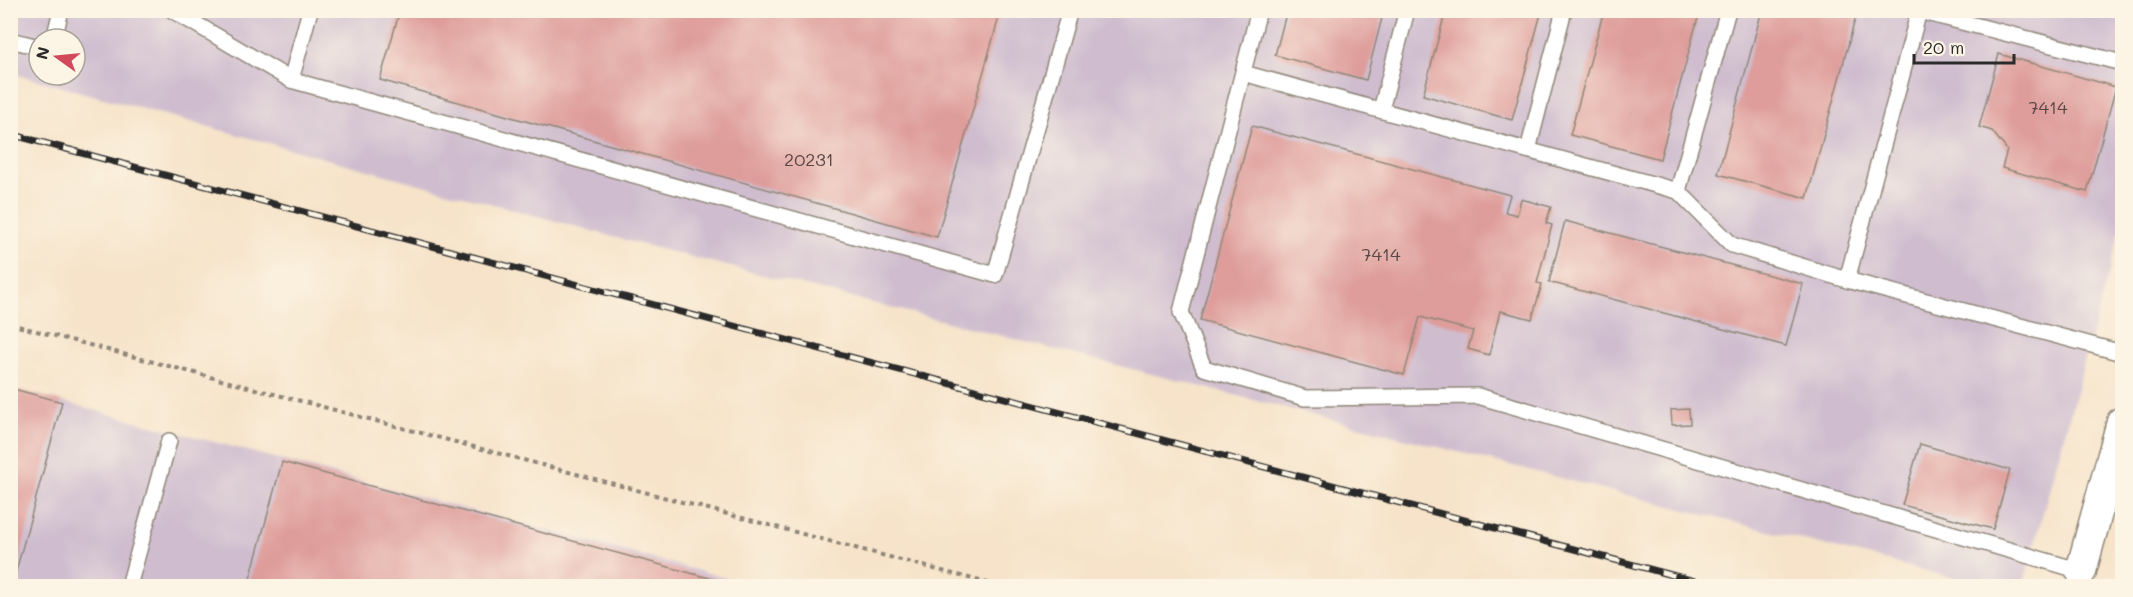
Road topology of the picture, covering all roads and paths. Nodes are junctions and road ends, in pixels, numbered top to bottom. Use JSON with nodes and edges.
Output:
{"nodes":[{"id":1,"x":61,"y":10,"type":"edge"},
{"id":2,"x":310,"y":10,"type":"edge"},
{"id":3,"x":1070,"y":10,"type":"edge"},
{"id":4,"x":1259,"y":10,"type":"edge"},
{"id":5,"x":1407,"y":10,"type":"edge"},
{"id":6,"x":1564,"y":10,"type":"edge"},
{"id":7,"x":1728,"y":10,"type":"edge"},
{"id":8,"x":172,"y":11,"type":"edge"},
{"id":9,"x":1917,"y":11,"type":"edge"},
{"id":10,"x":57,"y":27,"type":"edge"},
{"id":11,"x":10,"y":40,"type":"edge"},
{"id":12,"x":27,"y":45,"type":"edge"},
{"id":13,"x":2122,"y":63,"type":"edge"},
{"id":14,"x":1243,"y":73,"type":"junction"},
{"id":15,"x":291,"y":80,"type":"junction"},
{"id":16,"x":1381,"y":110,"type":"junction"},
{"id":17,"x":1528,"y":150,"type":"junction"},
{"id":18,"x":1678,"y":191,"type":"junction"},
{"id":19,"x":1847,"y":280,"type":"junction"},
{"id":20,"x":10,"y":324,"type":"edge"},
{"id":21,"x":2122,"y":353,"type":"edge"},
{"id":22,"x":2122,"y":422,"type":"edge"},
{"id":23,"x":169,"y":441,"type":"dead end"},
{"id":24,"x":2080,"y":571,"type":"joint"},
{"id":25,"x":129,"y":586,"type":"edge"},
{"id":26,"x":999,"y":586,"type":"edge"}],
"edges":[{"from":1,"to":10,"type":"lane"},
{"from":2,"to":15,"type":"lane"},
{"from":3,"to":15,"type":"lane"},
{"from":4,"to":14,"type":"lane"},
{"from":5,"to":16,"type":"lane"},
{"from":6,"to":17,"type":"lane"},
{"from":7,"to":18,"type":"lane"},
{"from":8,"to":15,"type":"lane"},
{"from":9,"to":13,"type":"lane"},
{"from":9,"to":19,"type":"lane"},
{"from":11,"to":12,"type":"lane"},
{"from":14,"to":16,"type":"lane"},
{"from":14,"to":24,"type":"lane"},
{"from":16,"to":17,"type":"lane"},
{"from":17,"to":18,"type":"lane"},
{"from":18,"to":19,"type":"lane"},
{"from":19,"to":21,"type":"lane"},
{"from":20,"to":26,"type":"path"},
{"from":22,"to":24,"type":"street"},
{"from":23,"to":25,"type":"lane"}]}
